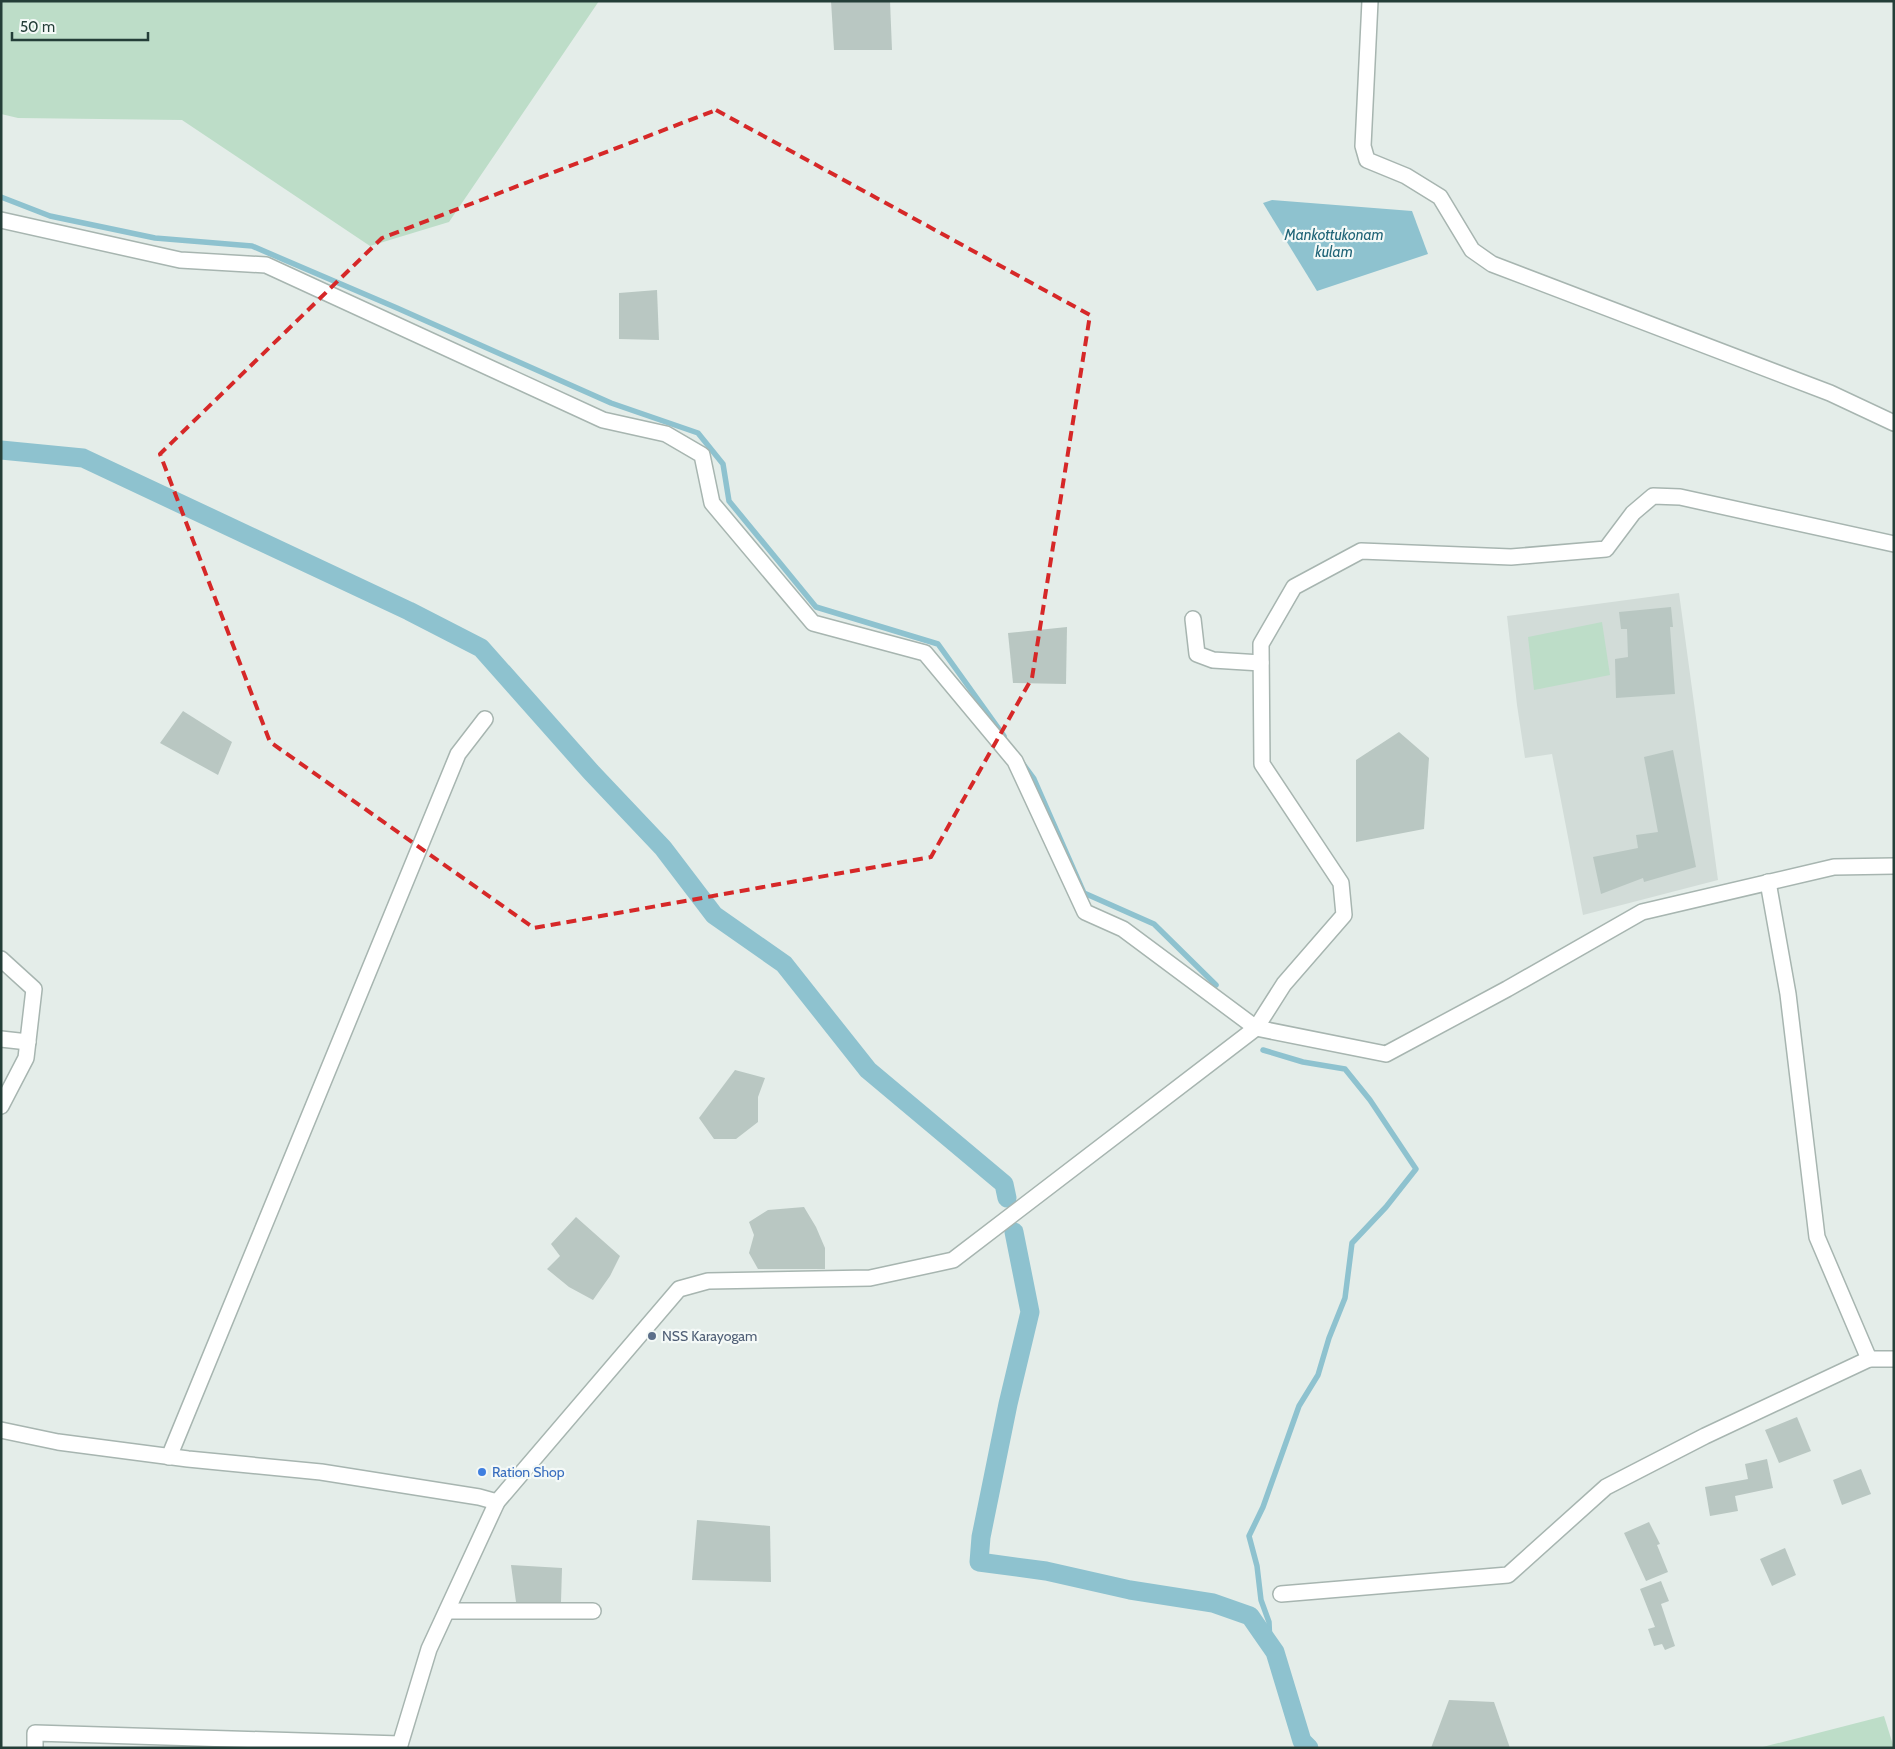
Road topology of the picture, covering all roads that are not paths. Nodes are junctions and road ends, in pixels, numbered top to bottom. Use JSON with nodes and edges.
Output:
{"nodes":[{"id":1,"x":1370,"y":1,"type":"edge"},
{"id":2,"x":1,"y":220,"type":"edge"},
{"id":3,"x":1894,"y":423,"type":"edge"},
{"id":4,"x":1894,"y":544,"type":"edge"},
{"id":5,"x":1193,"y":619,"type":"dead end"},
{"id":6,"x":1261,"y":663,"type":"junction"},
{"id":7,"x":486,"y":719,"type":"dead end"},
{"id":8,"x":1894,"y":866,"type":"edge"},
{"id":9,"x":1768,"y":882,"type":"junction"},
{"id":10,"x":1,"y":959,"type":"edge"},
{"id":11,"x":1256,"y":1028,"type":"junction"},
{"id":12,"x":1,"y":1039,"type":"edge"},
{"id":13,"x":28,"y":1042,"type":"junction"},
{"id":14,"x":1,"y":1106,"type":"edge"},
{"id":15,"x":1894,"y":1359,"type":"edge"},
{"id":16,"x":1869,"y":1360,"type":"junction"},
{"id":17,"x":1,"y":1430,"type":"edge"},
{"id":18,"x":169,"y":1457,"type":"junction"},
{"id":19,"x":497,"y":1502,"type":"junction"},
{"id":20,"x":1282,"y":1594,"type":"dead end"},
{"id":21,"x":447,"y":1611,"type":"junction"},
{"id":22,"x":593,"y":1611,"type":"dead end"},
{"id":23,"x":400,"y":1746,"type":"edge"},
{"id":24,"x":35,"y":1748,"type":"edge"}],
"edges":[{"from":1,"to":3,"type":"street"},
{"from":2,"to":11,"type":"street"},
{"from":4,"to":6,"type":"street"},
{"from":5,"to":6,"type":"street"},
{"from":6,"to":11,"type":"street"},
{"from":7,"to":18,"type":"street"},
{"from":8,"to":9,"type":"street"},
{"from":9,"to":11,"type":"street"},
{"from":9,"to":16,"type":"street"},
{"from":10,"to":13,"type":"street"},
{"from":11,"to":19,"type":"street"},
{"from":12,"to":13,"type":"street"},
{"from":13,"to":14,"type":"street"},
{"from":15,"to":16,"type":"street"},
{"from":16,"to":20,"type":"street"},
{"from":17,"to":18,"type":"street"},
{"from":18,"to":19,"type":"street"},
{"from":19,"to":21,"type":"street"},
{"from":21,"to":22,"type":"street"},
{"from":21,"to":23,"type":"street"},
{"from":23,"to":24,"type":"street"}]}
